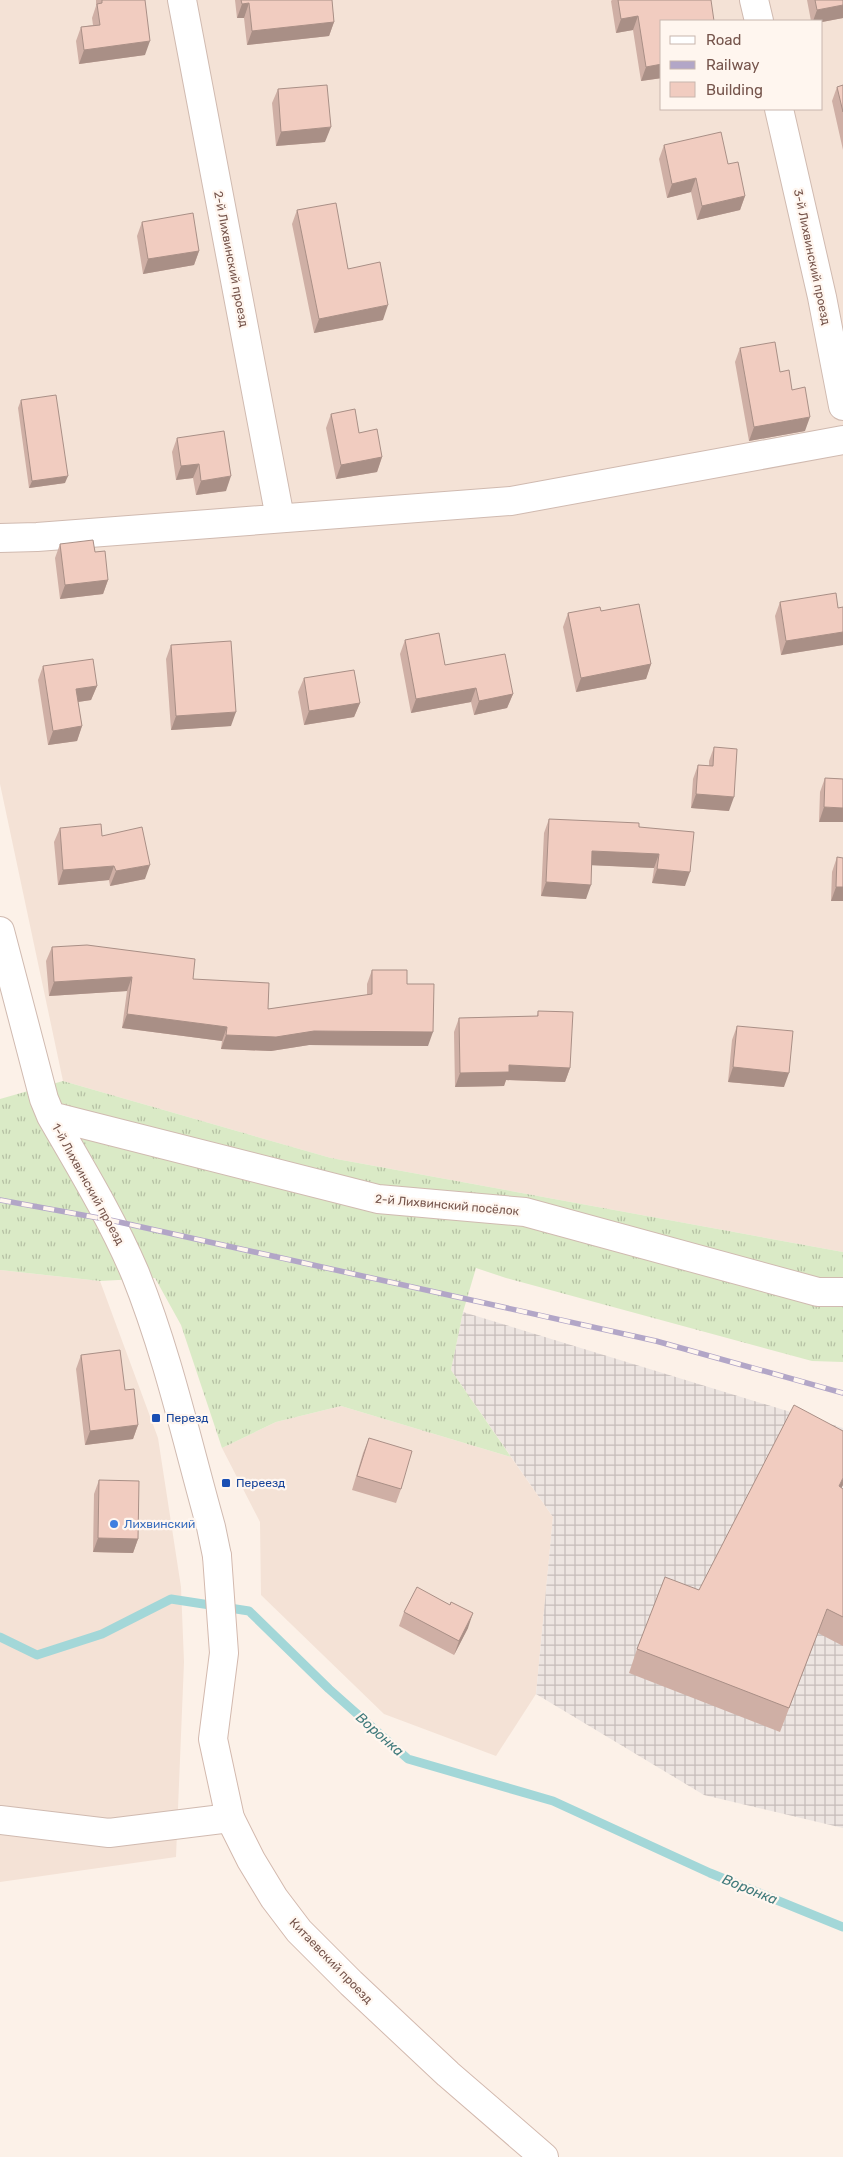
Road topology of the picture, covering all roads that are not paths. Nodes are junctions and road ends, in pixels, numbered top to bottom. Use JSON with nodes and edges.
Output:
{"nodes":[{"id":1,"x":182,"y":0,"type":"edge"},
{"id":2,"x":754,"y":0,"type":"edge"},
{"id":3,"x":759,"y":20,"type":"edge"},
{"id":4,"x":779,"y":110,"type":"edge"},
{"id":5,"x":843,"y":406,"type":"edge"},
{"id":6,"x":843,"y":440,"type":"edge"},
{"id":7,"x":280,"y":518,"type":"junction"},
{"id":8,"x":0,"y":538,"type":"edge"},
{"id":9,"x":0,"y":931,"type":"edge"},
{"id":10,"x":51,"y":1116,"type":"junction"},
{"id":11,"x":843,"y":1292,"type":"edge"},
{"id":12,"x":230,"y":1818,"type":"junction"},
{"id":13,"x":0,"y":1820,"type":"edge"},
{"id":14,"x":544,"y":2157,"type":"edge"}],
"edges":[{"from":1,"to":7,"type":"street","name":"2-й Лихвинский проезд"},
{"from":2,"to":3,"type":"street"},
{"from":4,"to":5,"type":"street","name":"3-й Лихвинский проезд"},
{"from":6,"to":7,"type":"street"},
{"from":7,"to":8,"type":"street"},
{"from":9,"to":10,"type":"street","name":"1-й Лихвинский проезд"},
{"from":10,"to":11,"type":"street","name":"2-й Лихвинский посёлок"},
{"from":10,"to":12,"type":"street","name":"1-й Лихвинский проезд"},
{"from":12,"to":13,"type":"street"},
{"from":12,"to":14,"type":"street","name":"Китаевский проезд"}]}
